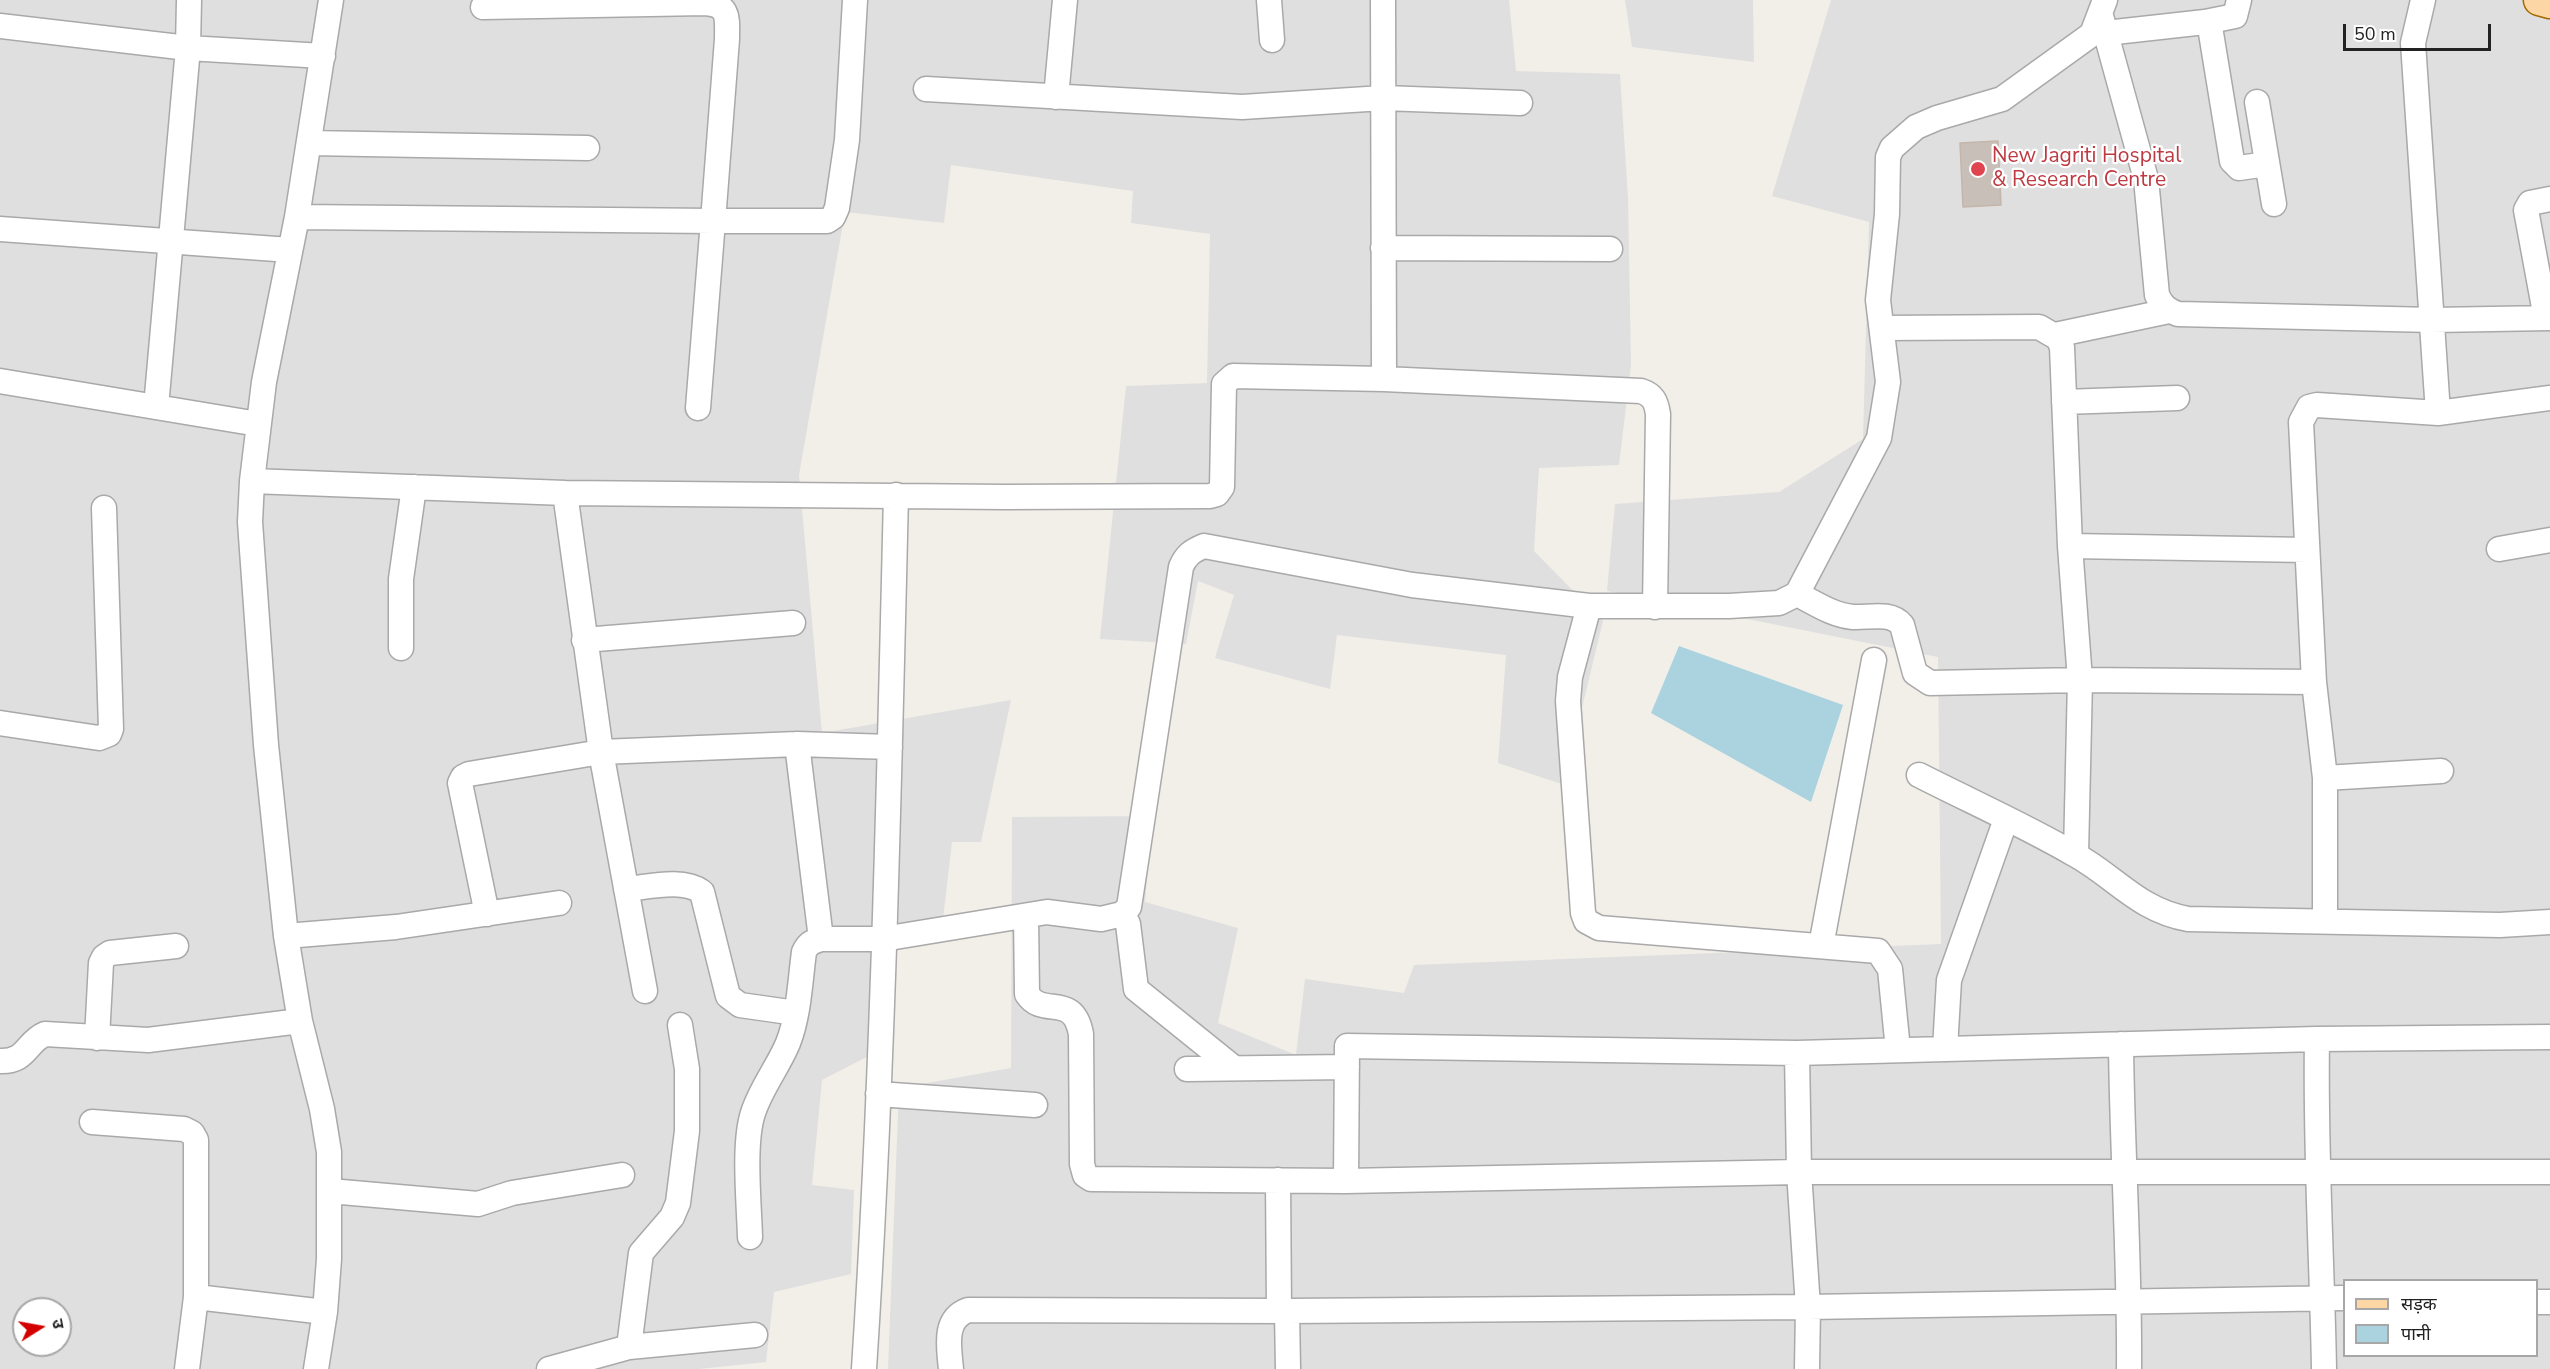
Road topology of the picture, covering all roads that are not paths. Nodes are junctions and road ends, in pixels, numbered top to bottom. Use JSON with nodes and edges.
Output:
{"nodes":[{"id":1,"x":189,"y":0,"type":"edge"},
{"id":2,"x":331,"y":0,"type":"edge"},
{"id":3,"x":855,"y":0,"type":"edge"},
{"id":4,"x":1065,"y":0,"type":"edge"},
{"id":5,"x":1269,"y":0,"type":"edge"},
{"id":6,"x":1383,"y":0,"type":"edge"},
{"id":7,"x":2239,"y":0,"type":"edge"},
{"id":8,"x":2423,"y":0,"type":"edge"},
{"id":9,"x":2539,"y":0,"type":"edge"},
{"id":10,"x":2550,"y":3,"type":"edge"},
{"id":11,"x":483,"y":7,"type":"dead end"},
{"id":12,"x":2104,"y":16,"type":"edge"},
{"id":13,"x":2205,"y":22,"type":"junction"},
{"id":14,"x":0,"y":26,"type":"edge"},
{"id":15,"x":1272,"y":40,"type":"dead end"},
{"id":16,"x":188,"y":48,"type":"junction"},
{"id":17,"x":323,"y":56,"type":"junction"},
{"id":18,"x":926,"y":89,"type":"dead end"},
{"id":19,"x":1056,"y":97,"type":"junction"},
{"id":20,"x":1383,"y":98,"type":"junction"},
{"id":21,"x":2257,"y":102,"type":"dead end"},
{"id":22,"x":1521,"y":103,"type":"dead end"},
{"id":23,"x":310,"y":142,"type":"junction"},
{"id":24,"x":587,"y":148,"type":"dead end"},
{"id":25,"x":2267,"y":164,"type":"junction"},
{"id":26,"x":2550,"y":199,"type":"edge"},
{"id":27,"x":2274,"y":204,"type":"dead end"},
{"id":28,"x":297,"y":217,"type":"junction"},
{"id":29,"x":713,"y":220,"type":"junction"},
{"id":30,"x":0,"y":229,"type":"edge"},
{"id":31,"x":169,"y":241,"type":"junction"},
{"id":32,"x":1383,"y":248,"type":"junction"},
{"id":33,"x":1610,"y":249,"type":"dead end"},
{"id":34,"x":290,"y":250,"type":"junction"},
{"id":35,"x":2169,"y":310,"type":"junction"},
{"id":36,"x":2548,"y":318,"type":"edge"},
{"id":37,"x":2433,"y":320,"type":"junction"},
{"id":38,"x":1883,"y":328,"type":"junction"},
{"id":39,"x":2055,"y":335,"type":"junction"},
{"id":40,"x":1384,"y":379,"type":"junction"},
{"id":41,"x":0,"y":381,"type":"edge"},
{"id":42,"x":2177,"y":398,"type":"dead end"},
{"id":43,"x":2550,"y":398,"type":"edge"},
{"id":44,"x":2064,"y":402,"type":"junction"},
{"id":45,"x":156,"y":407,"type":"junction"},
{"id":46,"x":698,"y":408,"type":"dead end"},
{"id":47,"x":2438,"y":413,"type":"junction"},
{"id":48,"x":258,"y":424,"type":"junction"},
{"id":49,"x":252,"y":481,"type":"junction"},
{"id":50,"x":414,"y":487,"type":"junction"},
{"id":51,"x":565,"y":493,"type":"junction"},
{"id":52,"x":896,"y":495,"type":"junction"},
{"id":53,"x":104,"y":508,"type":"dead end"},
{"id":54,"x":2550,"y":540,"type":"edge"},
{"id":55,"x":2070,"y":546,"type":"junction"},
{"id":56,"x":2499,"y":549,"type":"dead end"},
{"id":57,"x":2307,"y":550,"type":"junction"},
{"id":58,"x":1797,"y":594,"type":"junction"},
{"id":59,"x":1588,"y":606,"type":"junction"},
{"id":60,"x":1655,"y":607,"type":"junction"},
{"id":61,"x":793,"y":623,"type":"dead end"},
{"id":62,"x":584,"y":640,"type":"junction"},
{"id":63,"x":401,"y":648,"type":"dead end"},
{"id":64,"x":1874,"y":660,"type":"dead end"},
{"id":65,"x":2080,"y":680,"type":"junction"},
{"id":66,"x":2314,"y":682,"type":"junction"},
{"id":67,"x":0,"y":723,"type":"edge"},
{"id":68,"x":797,"y":744,"type":"junction"},
{"id":69,"x":890,"y":747,"type":"junction"},
{"id":70,"x":601,"y":752,"type":"junction"},
{"id":71,"x":2440,"y":771,"type":"dead end"},
{"id":72,"x":1919,"y":776,"type":"dead end"},
{"id":73,"x":2325,"y":778,"type":"junction"},
{"id":74,"x":2006,"y":819,"type":"junction"},
{"id":75,"x":2076,"y":854,"type":"junction"},
{"id":76,"x":626,"y":889,"type":"junction"},
{"id":77,"x":559,"y":903,"type":"dead end"},
{"id":78,"x":487,"y":914,"type":"junction"},
{"id":79,"x":1122,"y":914,"type":"junction"},
{"id":80,"x":1026,"y":916,"type":"junction"},
{"id":81,"x":2325,"y":921,"type":"junction"},
{"id":82,"x":2550,"y":921,"type":"edge"},
{"id":83,"x":286,"y":936,"type":"junction"},
{"id":84,"x":821,"y":939,"type":"junction"},
{"id":85,"x":883,"y":939,"type":"junction"},
{"id":86,"x":176,"y":946,"type":"dead end"},
{"id":87,"x":1821,"y":946,"type":"junction"},
{"id":88,"x":645,"y":992,"type":"dead end"},
{"id":89,"x":796,"y":1013,"type":"junction"},
{"id":90,"x":300,"y":1021,"type":"junction"},
{"id":91,"x":680,"y":1025,"type":"dead end"},
{"id":92,"x":2550,"y":1037,"type":"edge"},
{"id":93,"x":97,"y":1038,"type":"junction"},
{"id":94,"x":2317,"y":1039,"type":"junction"},
{"id":95,"x":2121,"y":1044,"type":"junction"},
{"id":96,"x":1945,"y":1049,"type":"junction"},
{"id":97,"x":1898,"y":1050,"type":"junction"},
{"id":98,"x":1797,"y":1053,"type":"junction"},
{"id":99,"x":0,"y":1061,"type":"edge"},
{"id":100,"x":1234,"y":1068,"type":"junction"},
{"id":101,"x":1347,"y":1068,"type":"junction"},
{"id":102,"x":1187,"y":1069,"type":"dead end"},
{"id":103,"x":878,"y":1094,"type":"junction"},
{"id":104,"x":1035,"y":1104,"type":"dead end"},
{"id":105,"x":92,"y":1122,"type":"dead end"},
{"id":106,"x":1799,"y":1172,"type":"junction"},
{"id":107,"x":2123,"y":1172,"type":"junction"},
{"id":108,"x":2319,"y":1172,"type":"junction"},
{"id":109,"x":2550,"y":1172,"type":"edge"},
{"id":110,"x":622,"y":1175,"type":"dead end"},
{"id":111,"x":1278,"y":1180,"type":"junction"},
{"id":112,"x":1346,"y":1181,"type":"junction"},
{"id":113,"x":330,"y":1191,"type":"junction"},
{"id":114,"x":750,"y":1237,"type":"dead end"},
{"id":115,"x":196,"y":1297,"type":"junction"},
{"id":116,"x":2333,"y":1298,"type":"edge"},
{"id":117,"x":2129,"y":1301,"type":"junction"},
{"id":118,"x":1808,"y":1307,"type":"junction"},
{"id":119,"x":1283,"y":1311,"type":"junction"},
{"id":120,"x":326,"y":1312,"type":"junction"},
{"id":121,"x":755,"y":1335,"type":"dead end"},
{"id":122,"x":629,"y":1347,"type":"junction"},
{"id":123,"x":187,"y":1369,"type":"edge"},
{"id":124,"x":316,"y":1369,"type":"edge"},
{"id":125,"x":549,"y":1369,"type":"edge"},
{"id":126,"x":864,"y":1369,"type":"edge"},
{"id":127,"x":951,"y":1369,"type":"edge"},
{"id":128,"x":1288,"y":1369,"type":"edge"},
{"id":129,"x":1807,"y":1369,"type":"edge"},
{"id":130,"x":2129,"y":1369,"type":"edge"},
{"id":131,"x":2324,"y":1369,"type":"edge"}],
"edges":[{"from":1,"to":16,"type":"street"},
{"from":2,"to":17,"type":"street"},
{"from":3,"to":29,"type":"street"},
{"from":4,"to":19,"type":"street"},
{"from":5,"to":15,"type":"street"},
{"from":6,"to":20,"type":"street"},
{"from":7,"to":13,"type":"street"},
{"from":8,"to":37,"type":"street"},
{"from":9,"to":10,"type":"main road"},
{"from":11,"to":29,"type":"street"},
{"from":12,"to":13,"type":"street"},
{"from":12,"to":35,"type":"street"},
{"from":12,"to":38,"type":"street"},
{"from":13,"to":25,"type":"street"},
{"from":14,"to":16,"type":"street"},
{"from":16,"to":17,"type":"street"},
{"from":16,"to":31,"type":"street"},
{"from":17,"to":23,"type":"street"},
{"from":18,"to":19,"type":"street"},
{"from":19,"to":20,"type":"street"},
{"from":20,"to":22,"type":"street"},
{"from":20,"to":32,"type":"street"},
{"from":21,"to":25,"type":"street"},
{"from":23,"to":24,"type":"street"},
{"from":23,"to":28,"type":"street"},
{"from":25,"to":27,"type":"street"},
{"from":26,"to":36,"type":"street"},
{"from":28,"to":29,"type":"street"},
{"from":28,"to":34,"type":"street"},
{"from":29,"to":46,"type":"street"},
{"from":30,"to":31,"type":"street"},
{"from":31,"to":34,"type":"street"},
{"from":31,"to":45,"type":"street"},
{"from":32,"to":33,"type":"street"},
{"from":32,"to":40,"type":"street"},
{"from":34,"to":48,"type":"street"},
{"from":35,"to":37,"type":"street"},
{"from":35,"to":39,"type":"street"},
{"from":36,"to":37,"type":"street"},
{"from":37,"to":47,"type":"street"},
{"from":38,"to":39,"type":"street"},
{"from":38,"to":58,"type":"street"},
{"from":39,"to":44,"type":"street"},
{"from":40,"to":52,"type":"street"},
{"from":40,"to":60,"type":"street"},
{"from":41,"to":45,"type":"street"},
{"from":42,"to":44,"type":"street"},
{"from":43,"to":47,"type":"street"},
{"from":44,"to":55,"type":"street"},
{"from":45,"to":48,"type":"street"},
{"from":47,"to":57,"type":"street"},
{"from":48,"to":49,"type":"street"},
{"from":49,"to":50,"type":"street"},
{"from":49,"to":83,"type":"street"},
{"from":50,"to":51,"type":"street"},
{"from":50,"to":63,"type":"street"},
{"from":51,"to":52,"type":"street"},
{"from":51,"to":62,"type":"street"},
{"from":52,"to":69,"type":"street"},
{"from":53,"to":67,"type":"street"},
{"from":54,"to":56,"type":"street"},
{"from":55,"to":57,"type":"street"},
{"from":55,"to":65,"type":"street"},
{"from":57,"to":66,"type":"street"},
{"from":58,"to":60,"type":"street"},
{"from":58,"to":65,"type":"street"},
{"from":59,"to":60,"type":"street"},
{"from":59,"to":79,"type":"street"},
{"from":59,"to":87,"type":"street"},
{"from":61,"to":62,"type":"street"},
{"from":62,"to":70,"type":"street"},
{"from":64,"to":87,"type":"street"},
{"from":65,"to":66,"type":"street"},
{"from":65,"to":75,"type":"street"},
{"from":66,"to":73,"type":"street"},
{"from":68,"to":69,"type":"street"},
{"from":68,"to":70,"type":"street"},
{"from":68,"to":84,"type":"street"},
{"from":69,"to":85,"type":"street"},
{"from":70,"to":76,"type":"street"},
{"from":70,"to":78,"type":"street"},
{"from":71,"to":73,"type":"street"},
{"from":72,"to":74,"type":"street"},
{"from":73,"to":81,"type":"street"},
{"from":74,"to":75,"type":"street"},
{"from":74,"to":96,"type":"street"},
{"from":75,"to":81,"type":"street"},
{"from":76,"to":88,"type":"street"},
{"from":76,"to":89,"type":"street"},
{"from":77,"to":78,"type":"street"},
{"from":78,"to":83,"type":"street"},
{"from":79,"to":80,"type":"street"},
{"from":79,"to":100,"type":"street"},
{"from":80,"to":85,"type":"street"},
{"from":80,"to":111,"type":"street"},
{"from":81,"to":82,"type":"street"},
{"from":83,"to":90,"type":"street"},
{"from":84,"to":85,"type":"street"},
{"from":84,"to":89,"type":"street"},
{"from":85,"to":103,"type":"street"},
{"from":86,"to":93,"type":"street"},
{"from":87,"to":97,"type":"street"},
{"from":89,"to":114,"type":"street"},
{"from":90,"to":93,"type":"street"},
{"from":90,"to":113,"type":"street"},
{"from":91,"to":122,"type":"street"},
{"from":92,"to":94,"type":"street"},
{"from":93,"to":99,"type":"street"},
{"from":94,"to":95,"type":"street"},
{"from":94,"to":108,"type":"street"},
{"from":95,"to":96,"type":"street"},
{"from":95,"to":107,"type":"street"},
{"from":96,"to":97,"type":"street"},
{"from":97,"to":98,"type":"street"},
{"from":98,"to":101,"type":"street"},
{"from":98,"to":106,"type":"street"},
{"from":100,"to":101,"type":"street"},
{"from":100,"to":102,"type":"street"},
{"from":101,"to":112,"type":"street"},
{"from":103,"to":104,"type":"street"},
{"from":103,"to":126,"type":"street"},
{"from":105,"to":115,"type":"street"},
{"from":106,"to":107,"type":"street"},
{"from":106,"to":112,"type":"street"},
{"from":106,"to":118,"type":"street"},
{"from":107,"to":108,"type":"street"},
{"from":107,"to":117,"type":"street"},
{"from":108,"to":109,"type":"street"},
{"from":108,"to":116,"type":"street"},
{"from":110,"to":113,"type":"street"},
{"from":111,"to":112,"type":"street"},
{"from":111,"to":119,"type":"street"},
{"from":113,"to":120,"type":"street"},
{"from":115,"to":120,"type":"street"},
{"from":115,"to":123,"type":"street"},
{"from":116,"to":117,"type":"street"},
{"from":116,"to":131,"type":"street"},
{"from":117,"to":118,"type":"street"},
{"from":117,"to":130,"type":"street"},
{"from":118,"to":119,"type":"street"},
{"from":118,"to":129,"type":"street"},
{"from":119,"to":127,"type":"street"},
{"from":119,"to":128,"type":"street"},
{"from":120,"to":124,"type":"street"},
{"from":121,"to":122,"type":"street"},
{"from":122,"to":125,"type":"street"}]}
